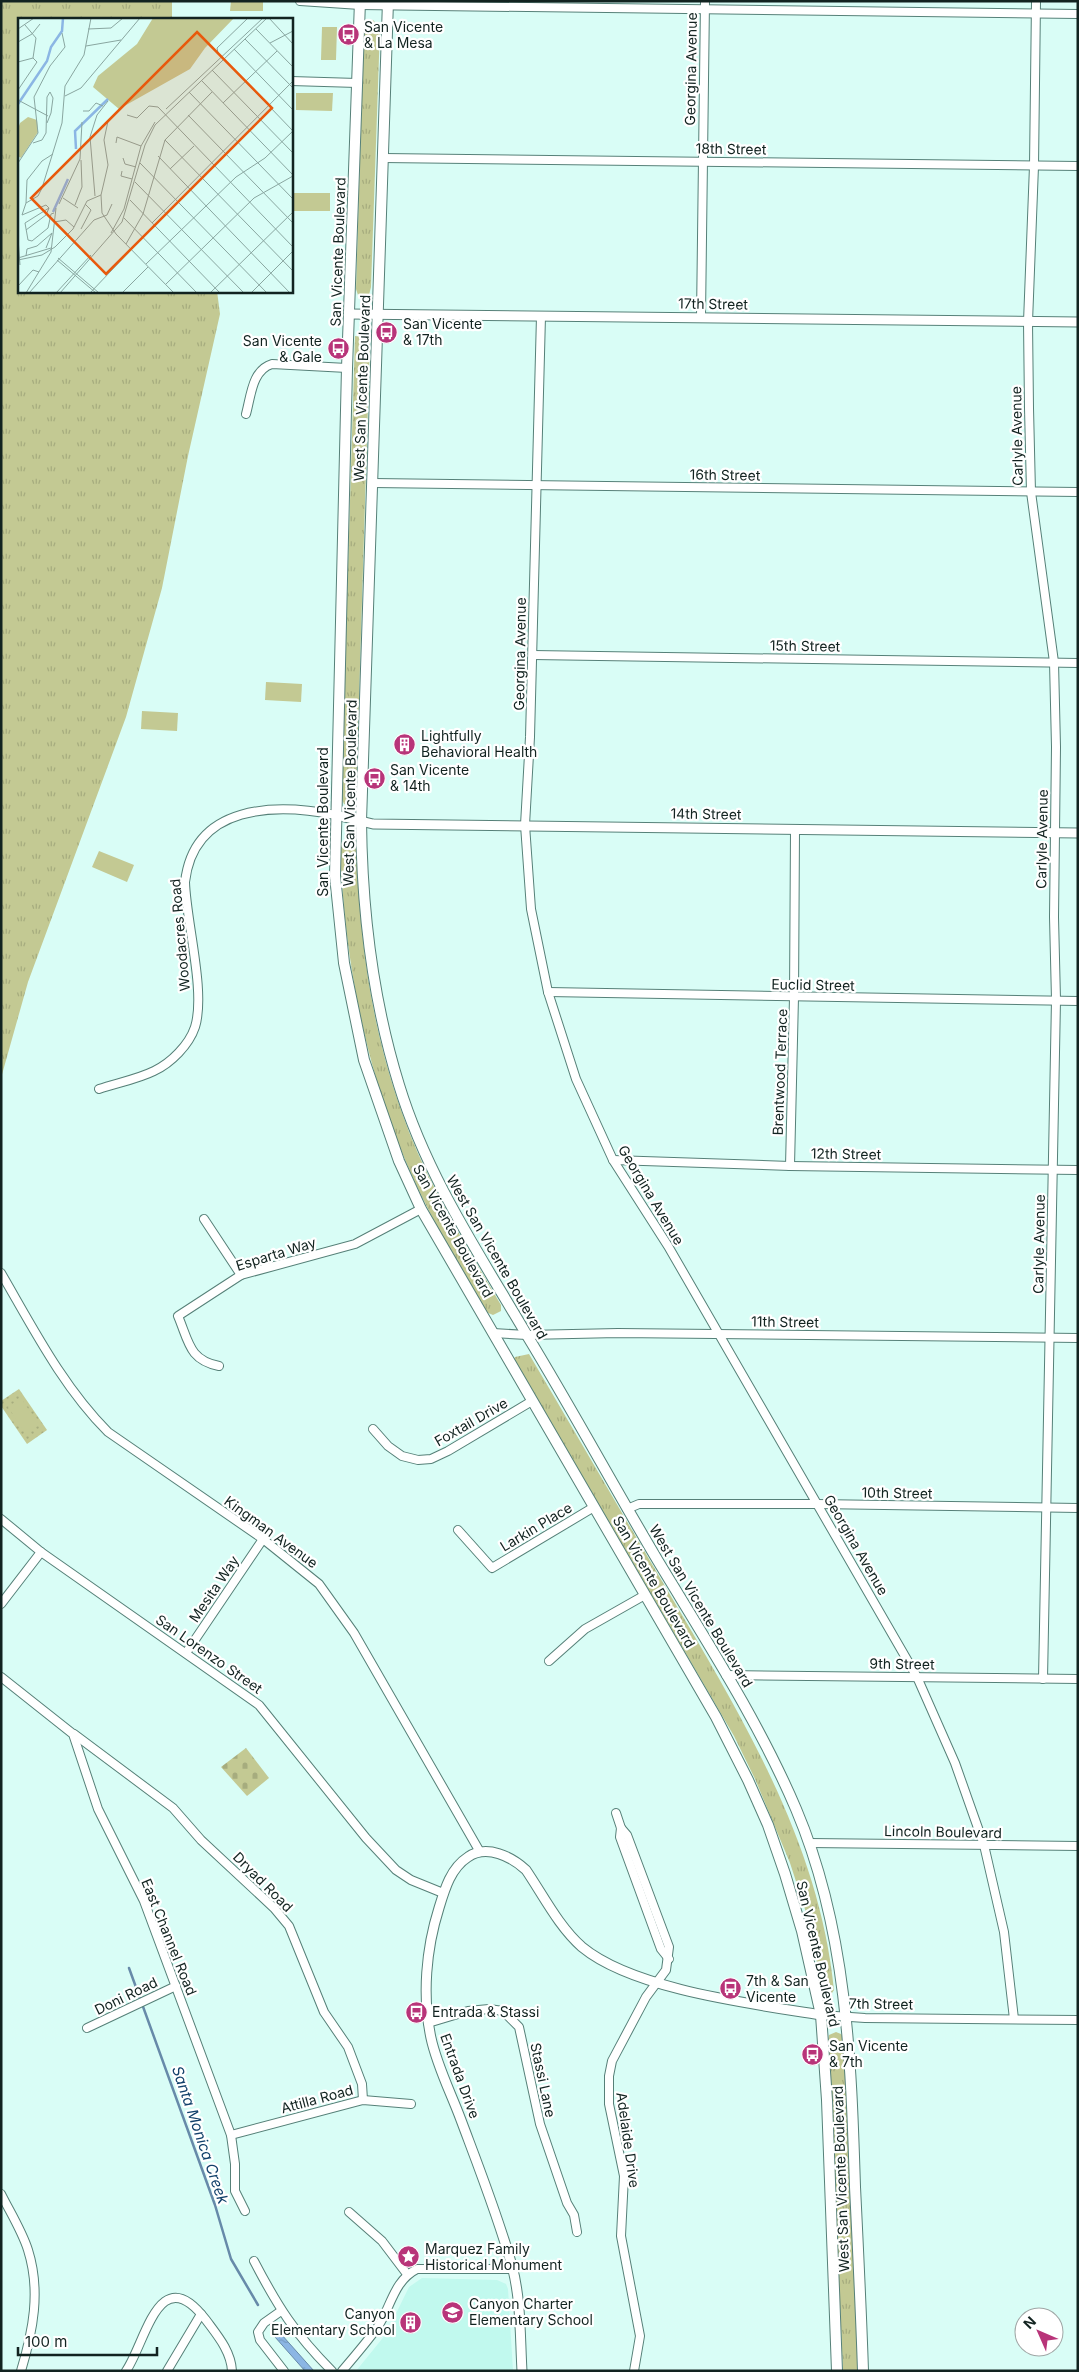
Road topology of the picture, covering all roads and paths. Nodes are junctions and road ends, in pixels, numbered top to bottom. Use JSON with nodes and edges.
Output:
{"nodes":[{"id":1,"x":300,"y":1,"type":"edge"},
{"id":2,"x":1036,"y":1,"type":"edge"},
{"id":3,"x":360,"y":3,"type":"edge"},
{"id":4,"x":388,"y":3,"type":"edge"},
{"id":5,"x":705,"y":5,"type":"edge"},
{"id":6,"x":1036,"y":13,"type":"junction"},
{"id":7,"x":1078,"y":14,"type":"edge"},
{"id":8,"x":292,"y":81,"type":"edge"},
{"id":9,"x":357,"y":83,"type":"junction"},
{"id":10,"x":383,"y":158,"type":"junction"},
{"id":11,"x":703,"y":162,"type":"junction"},
{"id":12,"x":1034,"y":166,"type":"junction"},
{"id":13,"x":1078,"y":166,"type":"edge"},
{"id":14,"x":349,"y":314,"type":"junction"},
{"id":15,"x":377,"y":314,"type":"junction"},
{"id":16,"x":541,"y":316,"type":"junction"},
{"id":17,"x":701,"y":317,"type":"junction"},
{"id":18,"x":1028,"y":322,"type":"junction"},
{"id":19,"x":1078,"y":322,"type":"edge"},
{"id":20,"x":347,"y":368,"type":"junction"},
{"id":21,"x":246,"y":414,"type":"dead end"},
{"id":22,"x":373,"y":483,"type":"junction"},
{"id":23,"x":537,"y":486,"type":"junction"},
{"id":24,"x":1031,"y":492,"type":"junction"},
{"id":25,"x":1078,"y":492,"type":"edge"},
{"id":26,"x":532,"y":655,"type":"junction"},
{"id":27,"x":1054,"y":662,"type":"junction"},
{"id":28,"x":1078,"y":663,"type":"edge"},
{"id":29,"x":336,"y":816,"type":"junction"},
{"id":30,"x":361,"y":821,"type":"junction"},
{"id":31,"x":525,"y":825,"type":"junction"},
{"id":32,"x":795,"y":830,"type":"junction"},
{"id":33,"x":1055,"y":833,"type":"junction"},
{"id":34,"x":1078,"y":833,"type":"edge"},
{"id":35,"x":548,"y":992,"type":"junction"},
{"id":36,"x":794,"y":997,"type":"junction"},
{"id":37,"x":1056,"y":1000,"type":"junction"},
{"id":38,"x":1078,"y":1000,"type":"edge"},
{"id":39,"x":99,"y":1089,"type":"dead end"},
{"id":40,"x":613,"y":1160,"type":"junction"},
{"id":41,"x":790,"y":1166,"type":"junction"},
{"id":42,"x":1053,"y":1169,"type":"junction"},
{"id":43,"x":1078,"y":1170,"type":"edge"},
{"id":44,"x":421,"y":1208,"type":"junction"},
{"id":45,"x":204,"y":1219,"type":"dead end"},
{"id":46,"x":1,"y":1274,"type":"edge"},
{"id":47,"x":241,"y":1275,"type":"junction"},
{"id":48,"x":493,"y":1333,"type":"junction"},
{"id":49,"x":717,"y":1334,"type":"junction"},
{"id":50,"x":528,"y":1335,"type":"junction"},
{"id":51,"x":1050,"y":1338,"type":"junction"},
{"id":52,"x":1078,"y":1338,"type":"edge"},
{"id":53,"x":218,"y":1366,"type":"dead end"},
{"id":54,"x":532,"y":1401,"type":"junction"},
{"id":55,"x":373,"y":1429,"type":"dead end"},
{"id":56,"x":817,"y":1504,"type":"junction"},
{"id":57,"x":594,"y":1506,"type":"junction"},
{"id":58,"x":1047,"y":1507,"type":"junction"},
{"id":59,"x":627,"y":1508,"type":"junction"},
{"id":60,"x":1078,"y":1508,"type":"edge"},
{"id":61,"x":1,"y":1520,"type":"edge"},
{"id":62,"x":458,"y":1530,"type":"dead end"},
{"id":63,"x":263,"y":1539,"type":"junction"},
{"id":64,"x":41,"y":1552,"type":"junction"},
{"id":65,"x":645,"y":1595,"type":"junction"},
{"id":66,"x":1,"y":1604,"type":"edge"},
{"id":67,"x":186,"y":1653,"type":"junction"},
{"id":68,"x":548,"y":1661,"type":"dead end"},
{"id":69,"x":726,"y":1675,"type":"junction"},
{"id":70,"x":1,"y":1676,"type":"edge"},
{"id":71,"x":917,"y":1677,"type":"junction"},
{"id":72,"x":1043,"y":1679,"type":"junction"},
{"id":73,"x":1078,"y":1679,"type":"edge"},
{"id":74,"x":73,"y":1734,"type":"junction"},
{"id":75,"x":616,"y":1813,"type":"dead end"},
{"id":76,"x":809,"y":1843,"type":"junction"},
{"id":77,"x":984,"y":1845,"type":"junction"},
{"id":78,"x":1078,"y":1846,"type":"edge"},
{"id":79,"x":480,"y":1852,"type":"junction"},
{"id":80,"x":443,"y":1893,"type":"junction"},
{"id":81,"x":657,"y":1982,"type":"junction"},
{"id":82,"x":176,"y":1986,"type":"junction"},
{"id":83,"x":821,"y":2016,"type":"junction"},
{"id":84,"x":847,"y":2017,"type":"junction"},
{"id":85,"x":1014,"y":2019,"type":"junction"},
{"id":86,"x":1078,"y":2020,"type":"edge"},
{"id":87,"x":428,"y":2022,"type":"junction"},
{"id":88,"x":87,"y":2028,"type":"dead end"},
{"id":89,"x":363,"y":2100,"type":"junction"},
{"id":90,"x":411,"y":2104,"type":"dead end"},
{"id":91,"x":231,"y":2136,"type":"junction"},
{"id":92,"x":1,"y":2194,"type":"edge"},
{"id":93,"x":245,"y":2211,"type":"dead end"},
{"id":94,"x":350,"y":2212,"type":"dead end"},
{"id":95,"x":577,"y":2232,"type":"dead end"},
{"id":96,"x":254,"y":2261,"type":"dead end"},
{"id":97,"x":513,"y":2269,"type":"junction"},
{"id":98,"x":407,"y":2274,"type":"junction"},
{"id":99,"x":280,"y":2311,"type":"junction"},
{"id":100,"x":201,"y":2314,"type":"junction"},
{"id":101,"x":21,"y":2371,"type":"edge"},
{"id":102,"x":126,"y":2371,"type":"edge"},
{"id":103,"x":167,"y":2371,"type":"edge"},
{"id":104,"x":232,"y":2371,"type":"edge"},
{"id":105,"x":284,"y":2371,"type":"edge"},
{"id":106,"x":332,"y":2371,"type":"edge"},
{"id":107,"x":342,"y":2371,"type":"edge"},
{"id":108,"x":522,"y":2371,"type":"edge"},
{"id":109,"x":634,"y":2371,"type":"edge"},
{"id":110,"x":837,"y":2371,"type":"edge"},
{"id":111,"x":864,"y":2371,"type":"edge"}],
"edges":[{"from":1,"to":3,"type":"street"},
{"from":2,"to":6,"type":"street","name":"Carlyle Avenue"},
{"from":3,"to":4,"type":"street"},
{"from":3,"to":9,"type":"main road","name":"San Vicente Boulevard"},
{"from":4,"to":5,"type":"street"},
{"from":4,"to":10,"type":"main road","name":"West San Vicente Boulevard"},
{"from":5,"to":6,"type":"street"},
{"from":5,"to":11,"type":"street","name":"Georgina Avenue"},
{"from":6,"to":7,"type":"street"},
{"from":6,"to":12,"type":"street","name":"Carlyle Avenue"},
{"from":8,"to":9,"type":"street"},
{"from":9,"to":14,"type":"main road","name":"San Vicente Boulevard"},
{"from":10,"to":11,"type":"street","name":"18th Street"},
{"from":10,"to":15,"type":"main road","name":"West San Vicente Boulevard"},
{"from":11,"to":12,"type":"street","name":"18th Street"},
{"from":11,"to":17,"type":"street","name":"Georgina Avenue"},
{"from":12,"to":13,"type":"street","name":"18th Street"},
{"from":12,"to":18,"type":"street","name":"Carlyle Avenue"},
{"from":14,"to":15,"type":"street","name":"17th Street"},
{"from":14,"to":20,"type":"main road","name":"San Vicente Boulevard"},
{"from":15,"to":16,"type":"street","name":"17th Street"},
{"from":15,"to":22,"type":"main road","name":"West San Vicente Boulevard"},
{"from":16,"to":17,"type":"street","name":"17th Street"},
{"from":16,"to":23,"type":"street","name":"Georgina Avenue"},
{"from":17,"to":18,"type":"street","name":"17th Street"},
{"from":18,"to":19,"type":"street","name":"17th Street"},
{"from":18,"to":24,"type":"street","name":"Carlyle Avenue"},
{"from":20,"to":21,"type":"street"},
{"from":20,"to":29,"type":"main road","name":"San Vicente Boulevard"},
{"from":22,"to":23,"type":"street","name":"16th Street"},
{"from":22,"to":30,"type":"main road","name":"West San Vicente Boulevard"},
{"from":23,"to":24,"type":"street","name":"16th Street"},
{"from":23,"to":26,"type":"street","name":"Georgina Avenue"},
{"from":24,"to":25,"type":"street","name":"16th Street"},
{"from":24,"to":27,"type":"street","name":"Carlyle Avenue"},
{"from":26,"to":27,"type":"street","name":"15th Street"},
{"from":26,"to":31,"type":"street","name":"Georgina Avenue"},
{"from":27,"to":28,"type":"street","name":"15th Street"},
{"from":27,"to":33,"type":"street","name":"Carlyle Avenue"},
{"from":29,"to":30,"type":"street","name":"14th Street"},
{"from":29,"to":39,"type":"street","name":"Woodacres Road"},
{"from":29,"to":44,"type":"main road","name":"San Vicente Boulevard"},
{"from":30,"to":31,"type":"street","name":"14th Street"},
{"from":30,"to":50,"type":"main road","name":"West San Vicente Boulevard"},
{"from":31,"to":32,"type":"street","name":"14th Street"},
{"from":31,"to":35,"type":"street","name":"Georgina Avenue"},
{"from":32,"to":33,"type":"street","name":"14th Street"},
{"from":32,"to":36,"type":"street","name":"Brentwood Terrace"},
{"from":33,"to":34,"type":"street","name":"14th Street"},
{"from":33,"to":37,"type":"street","name":"Carlyle Avenue"},
{"from":35,"to":36,"type":"street","name":"Euclid Street"},
{"from":35,"to":40,"type":"street","name":"Georgina Avenue"},
{"from":36,"to":37,"type":"street","name":"Euclid Street"},
{"from":36,"to":41,"type":"street","name":"Brentwood Terrace"},
{"from":37,"to":38,"type":"street","name":"Euclid Street"},
{"from":37,"to":42,"type":"street","name":"Carlyle Avenue"},
{"from":40,"to":41,"type":"street","name":"12th Street"},
{"from":40,"to":49,"type":"street","name":"Georgina Avenue"},
{"from":41,"to":42,"type":"street","name":"12th Street"},
{"from":42,"to":43,"type":"street","name":"12th Street"},
{"from":42,"to":51,"type":"street","name":"Carlyle Avenue"},
{"from":44,"to":47,"type":"street","name":"Esparta Way"},
{"from":44,"to":48,"type":"main road","name":"San Vicente Boulevard"},
{"from":45,"to":47,"type":"street"},
{"from":46,"to":63,"type":"street","name":"Kingman Avenue"},
{"from":47,"to":53,"type":"street","name":"Esparta Way"},
{"from":48,"to":50,"type":"street","name":"11th Street"},
{"from":48,"to":54,"type":"main road","name":"San Vicente Boulevard"},
{"from":49,"to":50,"type":"street","name":"11th Street"},
{"from":49,"to":51,"type":"street","name":"11th Street"},
{"from":49,"to":56,"type":"street","name":"Georgina Avenue"},
{"from":50,"to":59,"type":"main road","name":"West San Vicente Boulevard"},
{"from":51,"to":52,"type":"street","name":"11th Street"},
{"from":51,"to":58,"type":"street","name":"Carlyle Avenue"},
{"from":54,"to":55,"type":"street","name":"Foxtail Drive"},
{"from":54,"to":57,"type":"main road","name":"San Vicente Boulevard"},
{"from":56,"to":58,"type":"street","name":"10th Street"},
{"from":56,"to":59,"type":"street","name":"10th Street"},
{"from":56,"to":71,"type":"street","name":"Georgina Avenue"},
{"from":57,"to":62,"type":"street","name":"Larkin Place"},
{"from":57,"to":65,"type":"main road","name":"San Vicente Boulevard"},
{"from":58,"to":60,"type":"street","name":"10th Street"},
{"from":58,"to":72,"type":"street","name":"Carlyle Avenue"},
{"from":59,"to":69,"type":"main road","name":"West San Vicente Boulevard"},
{"from":61,"to":64,"type":"street","name":"San Lorenzo Street"},
{"from":63,"to":67,"type":"street","name":"Mesita Way"},
{"from":63,"to":79,"type":"street","name":"Kingman Avenue"},
{"from":64,"to":66,"type":"street"},
{"from":64,"to":67,"type":"street","name":"San Lorenzo Street"},
{"from":65,"to":68,"type":"street"},
{"from":65,"to":83,"type":"main road","name":"San Vicente Boulevard"},
{"from":67,"to":80,"type":"street","name":"San Lorenzo Street"},
{"from":69,"to":71,"type":"street","name":"9th Street"},
{"from":69,"to":76,"type":"main road","name":"West San Vicente Boulevard"},
{"from":70,"to":74,"type":"street"},
{"from":71,"to":72,"type":"street","name":"9th Street"},
{"from":71,"to":77,"type":"street","name":"Georgina Avenue"},
{"from":72,"to":73,"type":"street","name":"9th Street"},
{"from":74,"to":82,"type":"street","name":"East Channel Road"},
{"from":74,"to":89,"type":"street","name":"Dryad Road"},
{"from":75,"to":81,"type":"street","name":"Adelaide Drive"},
{"from":76,"to":77,"type":"street","name":"Lincoln Boulevard"},
{"from":76,"to":84,"type":"main road","name":"West San Vicente Boulevard"},
{"from":77,"to":78,"type":"street","name":"Lincoln Boulevard"},
{"from":77,"to":85,"type":"street","name":"Georgina Avenue"},
{"from":79,"to":80,"type":"street","name":"Entrada Drive"},
{"from":79,"to":81,"type":"street"},
{"from":80,"to":87,"type":"street","name":"Entrada Drive"},
{"from":81,"to":83,"type":"street","name":"7th Street"},
{"from":81,"to":109,"type":"street","name":"Adelaide Drive"},
{"from":82,"to":88,"type":"street","name":"Doni Road"},
{"from":82,"to":91,"type":"street","name":"East Channel Road"},
{"from":83,"to":84,"type":"street","name":"7th Street"},
{"from":83,"to":110,"type":"main road","name":"San Vicente Boulevard"},
{"from":84,"to":85,"type":"street","name":"7th Street"},
{"from":84,"to":111,"type":"main road","name":"West San Vicente Boulevard"},
{"from":85,"to":86,"type":"street","name":"7th Street"},
{"from":87,"to":95,"type":"street","name":"Stassi Lane"},
{"from":87,"to":97,"type":"street","name":"Entrada Drive"},
{"from":89,"to":90,"type":"street","name":"Attilla Road"},
{"from":89,"to":91,"type":"street","name":"Attilla Road"},
{"from":91,"to":93,"type":"street","name":"East Channel Road"},
{"from":92,"to":101,"type":"street"},
{"from":94,"to":98,"type":"street"},
{"from":96,"to":99,"type":"street"},
{"from":97,"to":98,"type":"street"},
{"from":97,"to":108,"type":"street","name":"Entrada Drive"},
{"from":98,"to":107,"type":"street"},
{"from":99,"to":105,"type":"street"},
{"from":99,"to":106,"type":"street"},
{"from":100,"to":102,"type":"street"},
{"from":100,"to":103,"type":"street"},
{"from":100,"to":104,"type":"street"}]}
